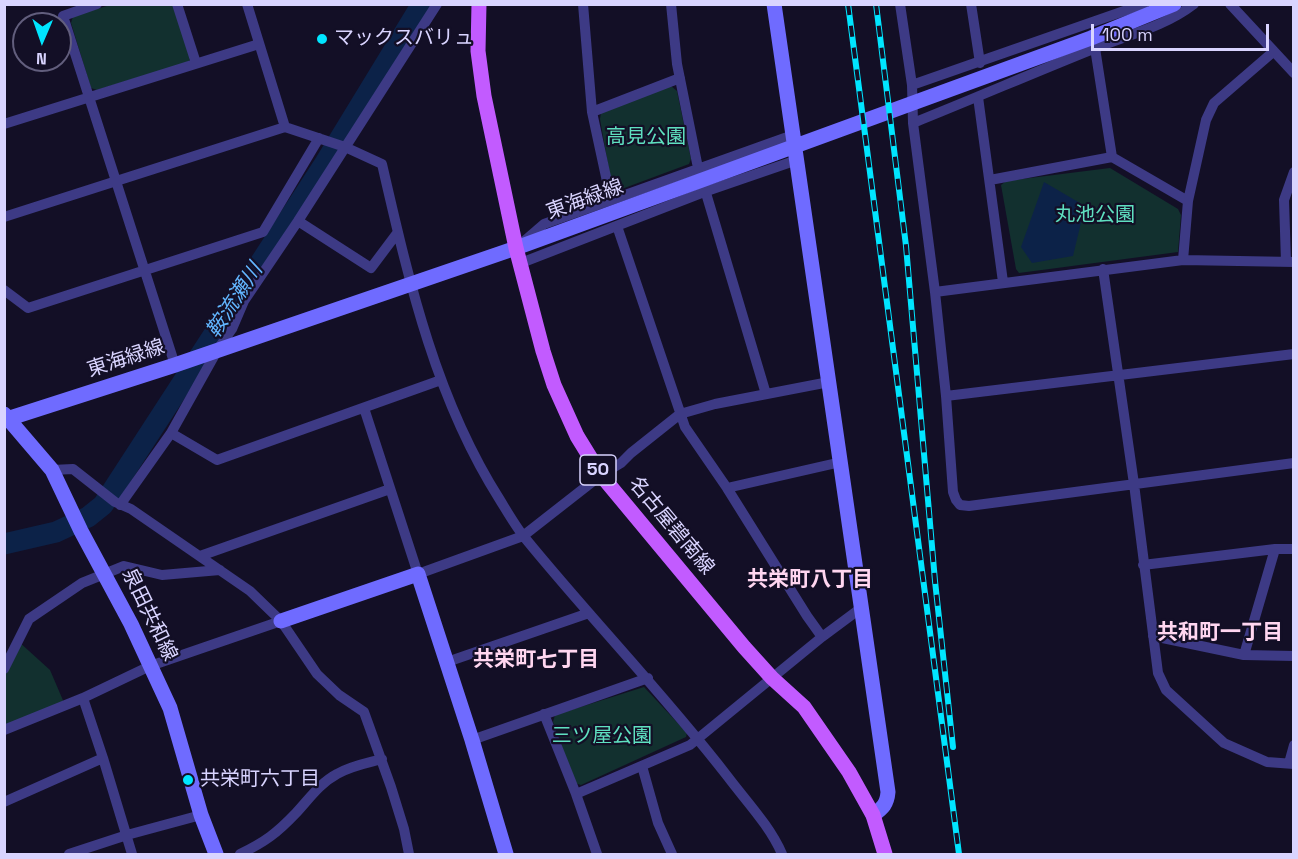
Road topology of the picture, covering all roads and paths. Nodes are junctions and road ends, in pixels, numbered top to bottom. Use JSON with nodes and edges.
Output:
{"nodes":[{"id":1,"x":97,"y":4,"type":"edge"},
{"id":2,"x":177,"y":4,"type":"edge"},
{"id":3,"x":247,"y":4,"type":"edge"},
{"id":4,"x":437,"y":4,"type":"edge"},
{"id":5,"x":479,"y":4,"type":"edge"},
{"id":6,"x":583,"y":4,"type":"edge"},
{"id":7,"x":671,"y":4,"type":"edge"},
{"id":8,"x":774,"y":4,"type":"edge"},
{"id":9,"x":900,"y":4,"type":"edge"},
{"id":10,"x":971,"y":4,"type":"edge"},
{"id":11,"x":1144,"y":4,"type":"edge"},
{"id":12,"x":1174,"y":4,"type":"edge"},
{"id":13,"x":1194,"y":4,"type":"edge"},
{"id":14,"x":1230,"y":4,"type":"edge"},
{"id":15,"x":1124,"y":8,"type":"edge"},
{"id":16,"x":260,"y":44,"type":"junction"},
{"id":17,"x":1095,"y":48,"type":"junction"},
{"id":18,"x":1273,"y":52,"type":"junction"},
{"id":19,"x":196,"y":63,"type":"junction"},
{"id":20,"x":980,"y":63,"type":"junction"},
{"id":21,"x":1293,"y":73,"type":"edge"},
{"id":22,"x":680,"y":78,"type":"junction"},
{"id":23,"x":912,"y":85,"type":"junction"},
{"id":24,"x":978,"y":97,"type":"junction"},
{"id":25,"x":89,"y":98,"type":"junction"},
{"id":26,"x":592,"y":112,"type":"junction"},
{"id":27,"x":914,"y":123,"type":"junction"},
{"id":28,"x":4,"y":124,"type":"edge"},
{"id":29,"x":285,"y":127,"type":"junction"},
{"id":30,"x":793,"y":135,"type":"junction"},
{"id":31,"x":321,"y":139,"type":"junction"},
{"id":32,"x":343,"y":147,"type":"junction"},
{"id":33,"x":1112,"y":157,"type":"junction"},
{"id":34,"x":797,"y":160,"type":"junction"},
{"id":35,"x":698,"y":168,"type":"junction"},
{"id":36,"x":1293,"y":172,"type":"edge"},
{"id":37,"x":990,"y":180,"type":"junction"},
{"id":38,"x":117,"y":181,"type":"junction"},
{"id":39,"x":704,"y":192,"type":"junction"},
{"id":40,"x":611,"y":200,"type":"junction"},
{"id":41,"x":1188,"y":201,"type":"junction"},
{"id":42,"x":4,"y":217,"type":"edge"},
{"id":43,"x":298,"y":221,"type":"junction"},
{"id":44,"x":617,"y":226,"type":"junction"},
{"id":45,"x":398,"y":232,"type":"junction"},
{"id":46,"x":518,"y":255,"type":"junction"},
{"id":47,"x":1183,"y":260,"type":"junction"},
{"id":48,"x":1290,"y":262,"type":"edge"},
{"id":49,"x":1103,"y":269,"type":"junction"},
{"id":50,"x":145,"y":270,"type":"junction"},
{"id":51,"x":1003,"y":282,"type":"junction"},
{"id":52,"x":410,"y":285,"type":"junction"},
{"id":53,"x":4,"y":290,"type":"edge"},
{"id":54,"x":935,"y":292,"type":"junction"},
{"id":55,"x":214,"y":351,"type":"junction"},
{"id":56,"x":1293,"y":354,"type":"edge"},
{"id":57,"x":179,"y":363,"type":"junction"},
{"id":58,"x":1118,"y":375,"type":"junction"},
{"id":59,"x":441,"y":380,"type":"junction"},
{"id":60,"x":829,"y":382,"type":"junction"},
{"id":61,"x":766,"y":394,"type":"junction"},
{"id":62,"x":946,"y":396,"type":"junction"},
{"id":63,"x":364,"y":408,"type":"junction"},
{"id":64,"x":680,"y":414,"type":"junction"},
{"id":65,"x":6,"y":417,"type":"edge"},
{"id":66,"x":171,"y":433,"type":"junction"},
{"id":67,"x":841,"y":462,"type":"junction"},
{"id":68,"x":1293,"y":463,"type":"edge"},
{"id":69,"x":52,"y":470,"type":"junction"},
{"id":70,"x":601,"y":475,"type":"junction"},
{"id":71,"x":1134,"y":484,"type":"junction"},
{"id":72,"x":728,"y":488,"type":"junction"},
{"id":73,"x":390,"y":489,"type":"junction"},
{"id":74,"x":118,"y":503,"type":"junction"},
{"id":75,"x":523,"y":536,"type":"junction"},
{"id":76,"x":1275,"y":549,"type":"junction"},
{"id":77,"x":1293,"y":549,"type":"edge"},
{"id":78,"x":200,"y":556,"type":"junction"},
{"id":79,"x":1143,"y":565,"type":"junction"},
{"id":80,"x":220,"y":570,"type":"junction"},
{"id":81,"x":105,"y":573,"type":"junction"},
{"id":82,"x":418,"y":574,"type":"junction"},
{"id":83,"x":861,"y":608,"type":"junction"},
{"id":84,"x":589,"y":613,"type":"junction"},
{"id":85,"x":281,"y":621,"type":"junction"},
{"id":86,"x":1153,"y":636,"type":"junction"},
{"id":87,"x":822,"y":637,"type":"junction"},
{"id":88,"x":1244,"y":655,"type":"junction"},
{"id":89,"x":1293,"y":656,"type":"edge"},
{"id":90,"x":447,"y":662,"type":"junction"},
{"id":91,"x":150,"y":666,"type":"junction"},
{"id":92,"x":4,"y":669,"type":"edge"},
{"id":93,"x":648,"y":678,"type":"junction"},
{"id":94,"x":772,"y":678,"type":"junction"},
{"id":95,"x":83,"y":698,"type":"junction"},
{"id":96,"x":544,"y":714,"type":"junction"},
{"id":97,"x":4,"y":730,"type":"edge"},
{"id":98,"x":699,"y":739,"type":"junction"},
{"id":99,"x":472,"y":740,"type":"junction"},
{"id":100,"x":1293,"y":745,"type":"edge"},
{"id":101,"x":104,"y":758,"type":"junction"},
{"id":102,"x":382,"y":759,"type":"junction"},
{"id":103,"x":1291,"y":763,"type":"edge"},
{"id":104,"x":642,"y":766,"type":"junction"},
{"id":105,"x":576,"y":794,"type":"junction"},
{"id":106,"x":4,"y":802,"type":"edge"},
{"id":107,"x":201,"y":815,"type":"junction"},
{"id":108,"x":873,"y":815,"type":"junction"},
{"id":109,"x":127,"y":835,"type":"junction"},
{"id":110,"x":69,"y":855,"type":"edge"},
{"id":111,"x":132,"y":855,"type":"edge"},
{"id":112,"x":216,"y":855,"type":"edge"},
{"id":113,"x":240,"y":855,"type":"edge"},
{"id":114,"x":409,"y":855,"type":"edge"},
{"id":115,"x":506,"y":855,"type":"edge"},
{"id":116,"x":597,"y":855,"type":"edge"},
{"id":117,"x":672,"y":855,"type":"edge"},
{"id":118,"x":782,"y":855,"type":"edge"},
{"id":119,"x":885,"y":855,"type":"edge"}],
"edges":[{"from":1,"to":25,"type":"street"},
{"from":2,"to":19,"type":"street"},
{"from":3,"to":16,"type":"street"},
{"from":4,"to":32,"type":"street"},
{"from":5,"to":46,"type":"main road","name":"名古屋碧南線","number":"50"},
{"from":6,"to":26,"type":"street"},
{"from":7,"to":22,"type":"street"},
{"from":8,"to":30,"type":"main road"},
{"from":9,"to":23,"type":"street"},
{"from":10,"to":20,"type":"street"},
{"from":11,"to":15,"type":"street"},
{"from":12,"to":46,"type":"main road","name":"東海緑線"},
{"from":13,"to":17,"type":"street"},
{"from":14,"to":18,"type":"street"},
{"from":15,"to":20,"type":"street"},
{"from":16,"to":19,"type":"street"},
{"from":16,"to":29,"type":"street"},
{"from":17,"to":24,"type":"street"},
{"from":17,"to":33,"type":"street"},
{"from":18,"to":21,"type":"street"},
{"from":18,"to":41,"type":"street"},
{"from":19,"to":25,"type":"street"},
{"from":20,"to":23,"type":"street"},
{"from":22,"to":26,"type":"street"},
{"from":22,"to":35,"type":"street"},
{"from":23,"to":27,"type":"street"},
{"from":24,"to":27,"type":"street"},
{"from":24,"to":37,"type":"street"},
{"from":25,"to":28,"type":"street"},
{"from":25,"to":38,"type":"street"},
{"from":26,"to":40,"type":"street"},
{"from":27,"to":54,"type":"street"},
{"from":29,"to":31,"type":"street"},
{"from":29,"to":38,"type":"street"},
{"from":30,"to":34,"type":"main road"},
{"from":30,"to":35,"type":"street"},
{"from":31,"to":32,"type":"street"},
{"from":31,"to":50,"type":"street"},
{"from":32,"to":43,"type":"street"},
{"from":32,"to":45,"type":"street"},
{"from":33,"to":37,"type":"street"},
{"from":33,"to":41,"type":"street"},
{"from":34,"to":39,"type":"street"},
{"from":34,"to":60,"type":"main road"},
{"from":35,"to":39,"type":"street"},
{"from":35,"to":40,"type":"street"},
{"from":36,"to":48,"type":"street"},
{"from":37,"to":51,"type":"street"},
{"from":38,"to":42,"type":"street"},
{"from":38,"to":50,"type":"street"},
{"from":39,"to":44,"type":"street"},
{"from":39,"to":61,"type":"street"},
{"from":40,"to":46,"type":"street"},
{"from":41,"to":47,"type":"street"},
{"from":43,"to":45,"type":"street"},
{"from":43,"to":55,"type":"street"},
{"from":44,"to":46,"type":"street"},
{"from":44,"to":64,"type":"street"},
{"from":45,"to":52,"type":"street"},
{"from":46,"to":52,"type":"main road","name":"東海緑線"},
{"from":46,"to":70,"type":"main road","name":"名古屋碧南線","number":"50"},
{"from":47,"to":48,"type":"street"},
{"from":47,"to":49,"type":"street"},
{"from":49,"to":51,"type":"street"},
{"from":49,"to":58,"type":"street"},
{"from":50,"to":53,"type":"street"},
{"from":50,"to":57,"type":"street"},
{"from":51,"to":54,"type":"street"},
{"from":52,"to":55,"type":"main road","name":"東海緑線"},
{"from":52,"to":59,"type":"street"},
{"from":54,"to":62,"type":"street"},
{"from":55,"to":57,"type":"main road","name":"東海緑線"},
{"from":55,"to":66,"type":"street"},
{"from":56,"to":58,"type":"street"},
{"from":57,"to":65,"type":"main road","name":"東海緑線"},
{"from":58,"to":62,"type":"street"},
{"from":58,"to":71,"type":"street"},
{"from":59,"to":63,"type":"street"},
{"from":59,"to":75,"type":"street"},
{"from":60,"to":61,"type":"street"},
{"from":60,"to":67,"type":"main road"},
{"from":61,"to":64,"type":"street"},
{"from":62,"to":71,"type":"street"},
{"from":63,"to":66,"type":"street"},
{"from":63,"to":73,"type":"street"},
{"from":64,"to":70,"type":"street"},
{"from":64,"to":72,"type":"street"},
{"from":65,"to":69,"type":"main road","name":"泉田共和線"},
{"from":66,"to":74,"type":"street"},
{"from":67,"to":72,"type":"street"},
{"from":67,"to":83,"type":"main road"},
{"from":68,"to":71,"type":"street"},
{"from":69,"to":74,"type":"street"},
{"from":69,"to":81,"type":"main road","name":"泉田共和線"},
{"from":70,"to":75,"type":"street"},
{"from":70,"to":94,"type":"main road","name":"名古屋碧南線","number":"50"},
{"from":71,"to":79,"type":"street"},
{"from":72,"to":87,"type":"street"},
{"from":73,"to":78,"type":"street"},
{"from":73,"to":82,"type":"street"},
{"from":74,"to":78,"type":"street"},
{"from":75,"to":82,"type":"street"},
{"from":75,"to":84,"type":"street"},
{"from":76,"to":77,"type":"street"},
{"from":76,"to":79,"type":"street"},
{"from":76,"to":88,"type":"street"},
{"from":78,"to":80,"type":"street"},
{"from":79,"to":86,"type":"street"},
{"from":80,"to":81,"type":"street"},
{"from":80,"to":85,"type":"street"},
{"from":81,"to":91,"type":"main road","name":"泉田共和線"},
{"from":81,"to":92,"type":"street"},
{"from":82,"to":85,"type":"main road"},
{"from":82,"to":90,"type":"main road"},
{"from":83,"to":87,"type":"street"},
{"from":83,"to":108,"type":"main road"},
{"from":84,"to":90,"type":"street"},
{"from":84,"to":93,"type":"street"},
{"from":85,"to":91,"type":"street"},
{"from":85,"to":102,"type":"street"},
{"from":86,"to":88,"type":"street"},
{"from":86,"to":103,"type":"street"},
{"from":87,"to":94,"type":"street"},
{"from":88,"to":89,"type":"street"},
{"from":90,"to":99,"type":"main road"},
{"from":91,"to":95,"type":"street"},
{"from":91,"to":107,"type":"main road","name":"泉田共和線"},
{"from":93,"to":96,"type":"street"},
{"from":93,"to":98,"type":"street"},
{"from":94,"to":98,"type":"street"},
{"from":94,"to":108,"type":"main road","name":"名古屋碧南線","number":"50"},
{"from":95,"to":97,"type":"street"},
{"from":95,"to":101,"type":"street"},
{"from":96,"to":99,"type":"street"},
{"from":96,"to":105,"type":"street"},
{"from":98,"to":104,"type":"street"},
{"from":98,"to":118,"type":"street"},
{"from":99,"to":115,"type":"main road"},
{"from":100,"to":103,"type":"street"},
{"from":101,"to":106,"type":"street"},
{"from":101,"to":109,"type":"street"},
{"from":102,"to":113,"type":"street"},
{"from":102,"to":114,"type":"street"},
{"from":104,"to":105,"type":"street"},
{"from":104,"to":117,"type":"street"},
{"from":105,"to":116,"type":"street"},
{"from":107,"to":109,"type":"street"},
{"from":107,"to":112,"type":"main road","name":"泉田共和線"},
{"from":108,"to":119,"type":"main road","name":"名古屋碧南線","number":"50"},
{"from":109,"to":110,"type":"street"},
{"from":109,"to":111,"type":"street"}]}
